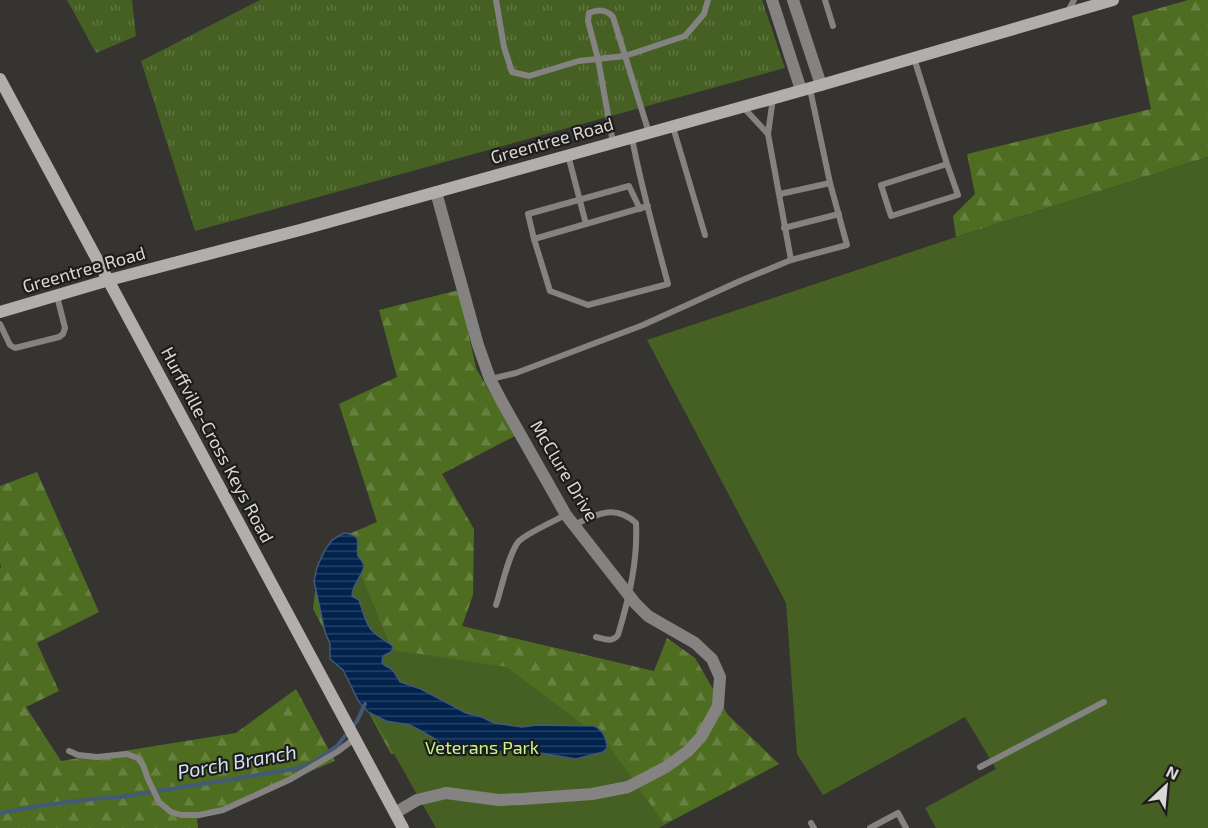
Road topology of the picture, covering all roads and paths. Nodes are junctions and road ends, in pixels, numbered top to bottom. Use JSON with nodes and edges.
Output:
{"nodes":[{"id":1,"x":496,"y":0,"type":"edge"},
{"id":2,"x":708,"y":0,"type":"edge"},
{"id":3,"x":771,"y":0,"type":"edge"},
{"id":4,"x":793,"y":0,"type":"edge"},
{"id":5,"x":825,"y":0,"type":"edge"},
{"id":6,"x":1074,"y":0,"type":"edge"},
{"id":7,"x":1113,"y":0,"type":"edge"},
{"id":8,"x":1066,"y":14,"type":"junction"},
{"id":9,"x":833,"y":26,"type":"dead end"},
{"id":10,"x":625,"y":56,"type":"junction"},
{"id":11,"x":914,"y":58,"type":"junction"},
{"id":12,"x":598,"y":59,"type":"junction"},
{"id":13,"x":0,"y":79,"type":"edge"},
{"id":14,"x":811,"y":88,"type":"junction"},
{"id":15,"x":773,"y":98,"type":"junction"},
{"id":16,"x":743,"y":106,"type":"junction"},
{"id":17,"x":673,"y":126,"type":"junction"},
{"id":18,"x":649,"y":133,"type":"junction"},
{"id":19,"x":768,"y":134,"type":"junction"},
{"id":20,"x":632,"y":137,"type":"junction"},
{"id":21,"x":613,"y":143,"type":"junction"},
{"id":22,"x":568,"y":155,"type":"junction"},
{"id":23,"x":947,"y":164,"type":"junction"},
{"id":24,"x":830,"y":183,"type":"junction"},
{"id":25,"x":436,"y":192,"type":"junction"},
{"id":26,"x":780,"y":194,"type":"junction"},
{"id":27,"x":579,"y":200,"type":"junction"},
{"id":28,"x":648,"y":206,"type":"junction"},
{"id":29,"x":640,"y":209,"type":"junction"},
{"id":30,"x":839,"y":214,"type":"junction"},
{"id":31,"x":586,"y":225,"type":"junction"},
{"id":32,"x":784,"y":228,"type":"junction"},
{"id":33,"x":705,"y":235,"type":"dead end"},
{"id":34,"x":534,"y":239,"type":"junction"},
{"id":35,"x":791,"y":260,"type":"junction"},
{"id":36,"x":109,"y":280,"type":"junction"},
{"id":37,"x":57,"y":295,"type":"junction"},
{"id":38,"x":0,"y":312,"type":"edge"},
{"id":39,"x":0,"y":324,"type":"edge"},
{"id":40,"x":490,"y":379,"type":"junction"},
{"id":41,"x":566,"y":515,"type":"junction"},
{"id":42,"x":574,"y":525,"type":"junction"},
{"id":43,"x":629,"y":596,"type":"junction"},
{"id":44,"x":496,"y":605,"type":"dead end"},
{"id":45,"x":596,"y":637,"type":"dead end"},
{"id":46,"x":1104,"y":702,"type":"dead end"},
{"id":47,"x":354,"y":738,"type":"junction"},
{"id":48,"x":69,"y":751,"type":"dead end"},
{"id":49,"x":980,"y":767,"type":"dead end"},
{"id":50,"x":395,"y":813,"type":"junction"},
{"id":51,"x":403,"y":828,"type":"edge"},
{"id":52,"x":870,"y":828,"type":"edge"},
{"id":53,"x":906,"y":828,"type":"edge"}],
"edges":[{"from":1,"to":12,"type":"lane"},
{"from":2,"to":10,"type":"lane"},
{"from":3,"to":14,"type":"street"},
{"from":4,"to":14,"type":"street"},
{"from":5,"to":9,"type":"lane"},
{"from":6,"to":8,"type":"lane"},
{"from":7,"to":8,"type":"street","name":"Greentree Road"},
{"from":8,"to":11,"type":"street","name":"Greentree Road"},
{"from":10,"to":12,"type":"lane"},
{"from":10,"to":12,"type":"lane"},
{"from":10,"to":18,"type":"lane"},
{"from":11,"to":14,"type":"street","name":"Greentree Road"},
{"from":11,"to":23,"type":"lane"},
{"from":12,"to":21,"type":"lane"},
{"from":13,"to":36,"type":"street","name":"Hurffville-Cross Keys Road"},
{"from":14,"to":15,"type":"street","name":"Greentree Road"},
{"from":14,"to":24,"type":"lane"},
{"from":15,"to":16,"type":"street","name":"Greentree Road"},
{"from":15,"to":19,"type":"lane"},
{"from":16,"to":17,"type":"street","name":"Greentree Road"},
{"from":16,"to":19,"type":"lane"},
{"from":17,"to":18,"type":"street","name":"Greentree Road"},
{"from":17,"to":33,"type":"lane"},
{"from":18,"to":20,"type":"street","name":"Greentree Road"},
{"from":19,"to":26,"type":"lane"},
{"from":20,"to":21,"type":"street","name":"Greentree Road"},
{"from":20,"to":28,"type":"lane"},
{"from":21,"to":22,"type":"street","name":"Greentree Road"},
{"from":22,"to":25,"type":"street","name":"Greentree Road"},
{"from":22,"to":27,"type":"lane"},
{"from":23,"to":23,"type":"lane"},
{"from":24,"to":26,"type":"lane"},
{"from":24,"to":30,"type":"lane"},
{"from":25,"to":36,"type":"street","name":"Greentree Road"},
{"from":25,"to":40,"type":"street","name":"McClure Drive"},
{"from":26,"to":32,"type":"lane"},
{"from":27,"to":29,"type":"lane"},
{"from":27,"to":31,"type":"lane"},
{"from":27,"to":34,"type":"lane"},
{"from":28,"to":29,"type":"lane"},
{"from":28,"to":34,"type":"lane"},
{"from":29,"to":31,"type":"lane"},
{"from":30,"to":32,"type":"lane"},
{"from":30,"to":35,"type":"lane"},
{"from":31,"to":34,"type":"lane"},
{"from":32,"to":35,"type":"lane"},
{"from":35,"to":40,"type":"lane"},
{"from":36,"to":37,"type":"street","name":"Greentree Road"},
{"from":36,"to":47,"type":"street","name":"Hurffville-Cross Keys Road"},
{"from":37,"to":38,"type":"street","name":"Greentree Road"},
{"from":37,"to":39,"type":"lane"},
{"from":40,"to":41,"type":"street","name":"McClure Drive"},
{"from":41,"to":42,"type":"street","name":"McClure Drive"},
{"from":41,"to":44,"type":"lane"},
{"from":42,"to":43,"type":"street","name":"McClure Drive"},
{"from":42,"to":43,"type":"lane"},
{"from":43,"to":45,"type":"lane"},
{"from":43,"to":50,"type":"street","name":"McClure Drive"},
{"from":46,"to":49,"type":"lane"},
{"from":47,"to":48,"type":"lane"},
{"from":47,"to":50,"type":"street","name":"Hurffville-Cross Keys Road"},
{"from":50,"to":51,"type":"street","name":"Hurffville-Cross Keys Road"},
{"from":52,"to":53,"type":"lane"}]}
